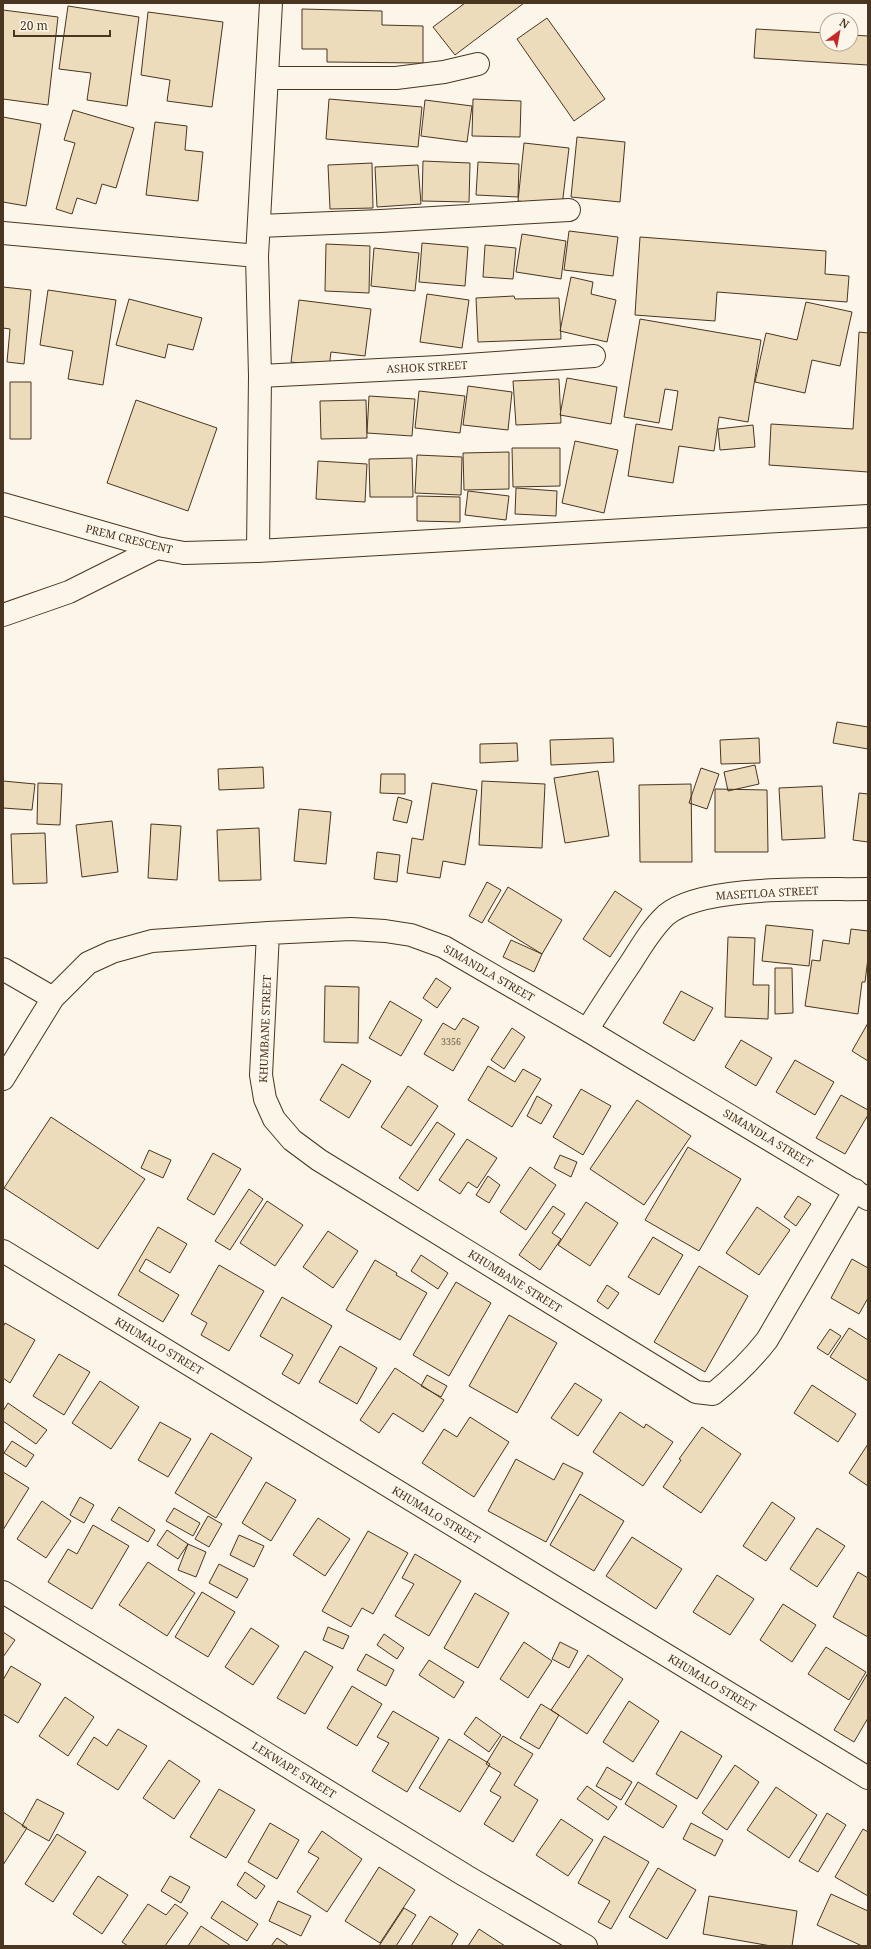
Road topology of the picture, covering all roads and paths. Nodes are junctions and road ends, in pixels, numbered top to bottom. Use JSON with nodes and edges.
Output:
{"nodes":[{"id":1,"x":271,"y":3,"type":"edge"},
{"id":2,"x":478,"y":64,"type":"dead end"},
{"id":3,"x":267,"y":78,"type":"junction"},
{"id":4,"x":569,"y":210,"type":"dead end"},
{"id":5,"x":259,"y":226,"type":"junction"},
{"id":6,"x":3,"y":233,"type":"edge"},
{"id":7,"x":257,"y":256,"type":"junction"},
{"id":8,"x":594,"y":356,"type":"dead end"},
{"id":9,"x":260,"y":376,"type":"junction"},
{"id":10,"x":3,"y":504,"type":"edge"},
{"id":11,"x":868,"y":516,"type":"edge"},
{"id":12,"x":157,"y":548,"type":"junction"},
{"id":13,"x":258,"y":551,"type":"junction"},
{"id":14,"x":3,"y":615,"type":"edge"},
{"id":15,"x":868,"y":889,"type":"edge"},
{"id":16,"x":268,"y":933,"type":"junction"},
{"id":17,"x":3,"y":969,"type":"edge"},
{"id":18,"x":52,"y":998,"type":"junction"},
{"id":19,"x":587,"y":1030,"type":"junction"},
{"id":20,"x":3,"y":1079,"type":"edge"},
{"id":21,"x":862,"y":1194,"type":"edge"},
{"id":22,"x":3,"y":1251,"type":"edge"},
{"id":23,"x":3,"y":1592,"type":"edge"},
{"id":24,"x":868,"y":1778,"type":"edge"},
{"id":25,"x":586,"y":1946,"type":"edge"}],
"edges":[{"from":1,"to":3,"type":"street"},
{"from":2,"to":3,"type":"street"},
{"from":3,"to":5,"type":"street"},
{"from":4,"to":5,"type":"street"},
{"from":5,"to":7,"type":"street"},
{"from":6,"to":7,"type":"street"},
{"from":7,"to":9,"type":"street"},
{"from":8,"to":9,"type":"street","name":"ASHOK STREET"},
{"from":9,"to":13,"type":"street"},
{"from":10,"to":12,"type":"street","name":"PREM CRESCENT"},
{"from":11,"to":13,"type":"street","name":"PREM CRESCENT"},
{"from":12,"to":13,"type":"street","name":"PREM CRESCENT"},
{"from":12,"to":14,"type":"street"},
{"from":15,"to":19,"type":"street","name":"MASETLOA STREET"},
{"from":16,"to":18,"type":"street","name":"SIMANDLA STREET"},
{"from":16,"to":19,"type":"street","name":"SIMANDLA STREET"},
{"from":16,"to":21,"type":"street","name":"KHUMBANE STREET"},
{"from":17,"to":18,"type":"street"},
{"from":18,"to":20,"type":"street","name":"SIMANDLA STREET"},
{"from":19,"to":21,"type":"street","name":"SIMANDLA STREET"},
{"from":22,"to":24,"type":"street","name":"KHUMALO STREET"},
{"from":23,"to":25,"type":"street","name":"LEKWAPE STREET"}]}
